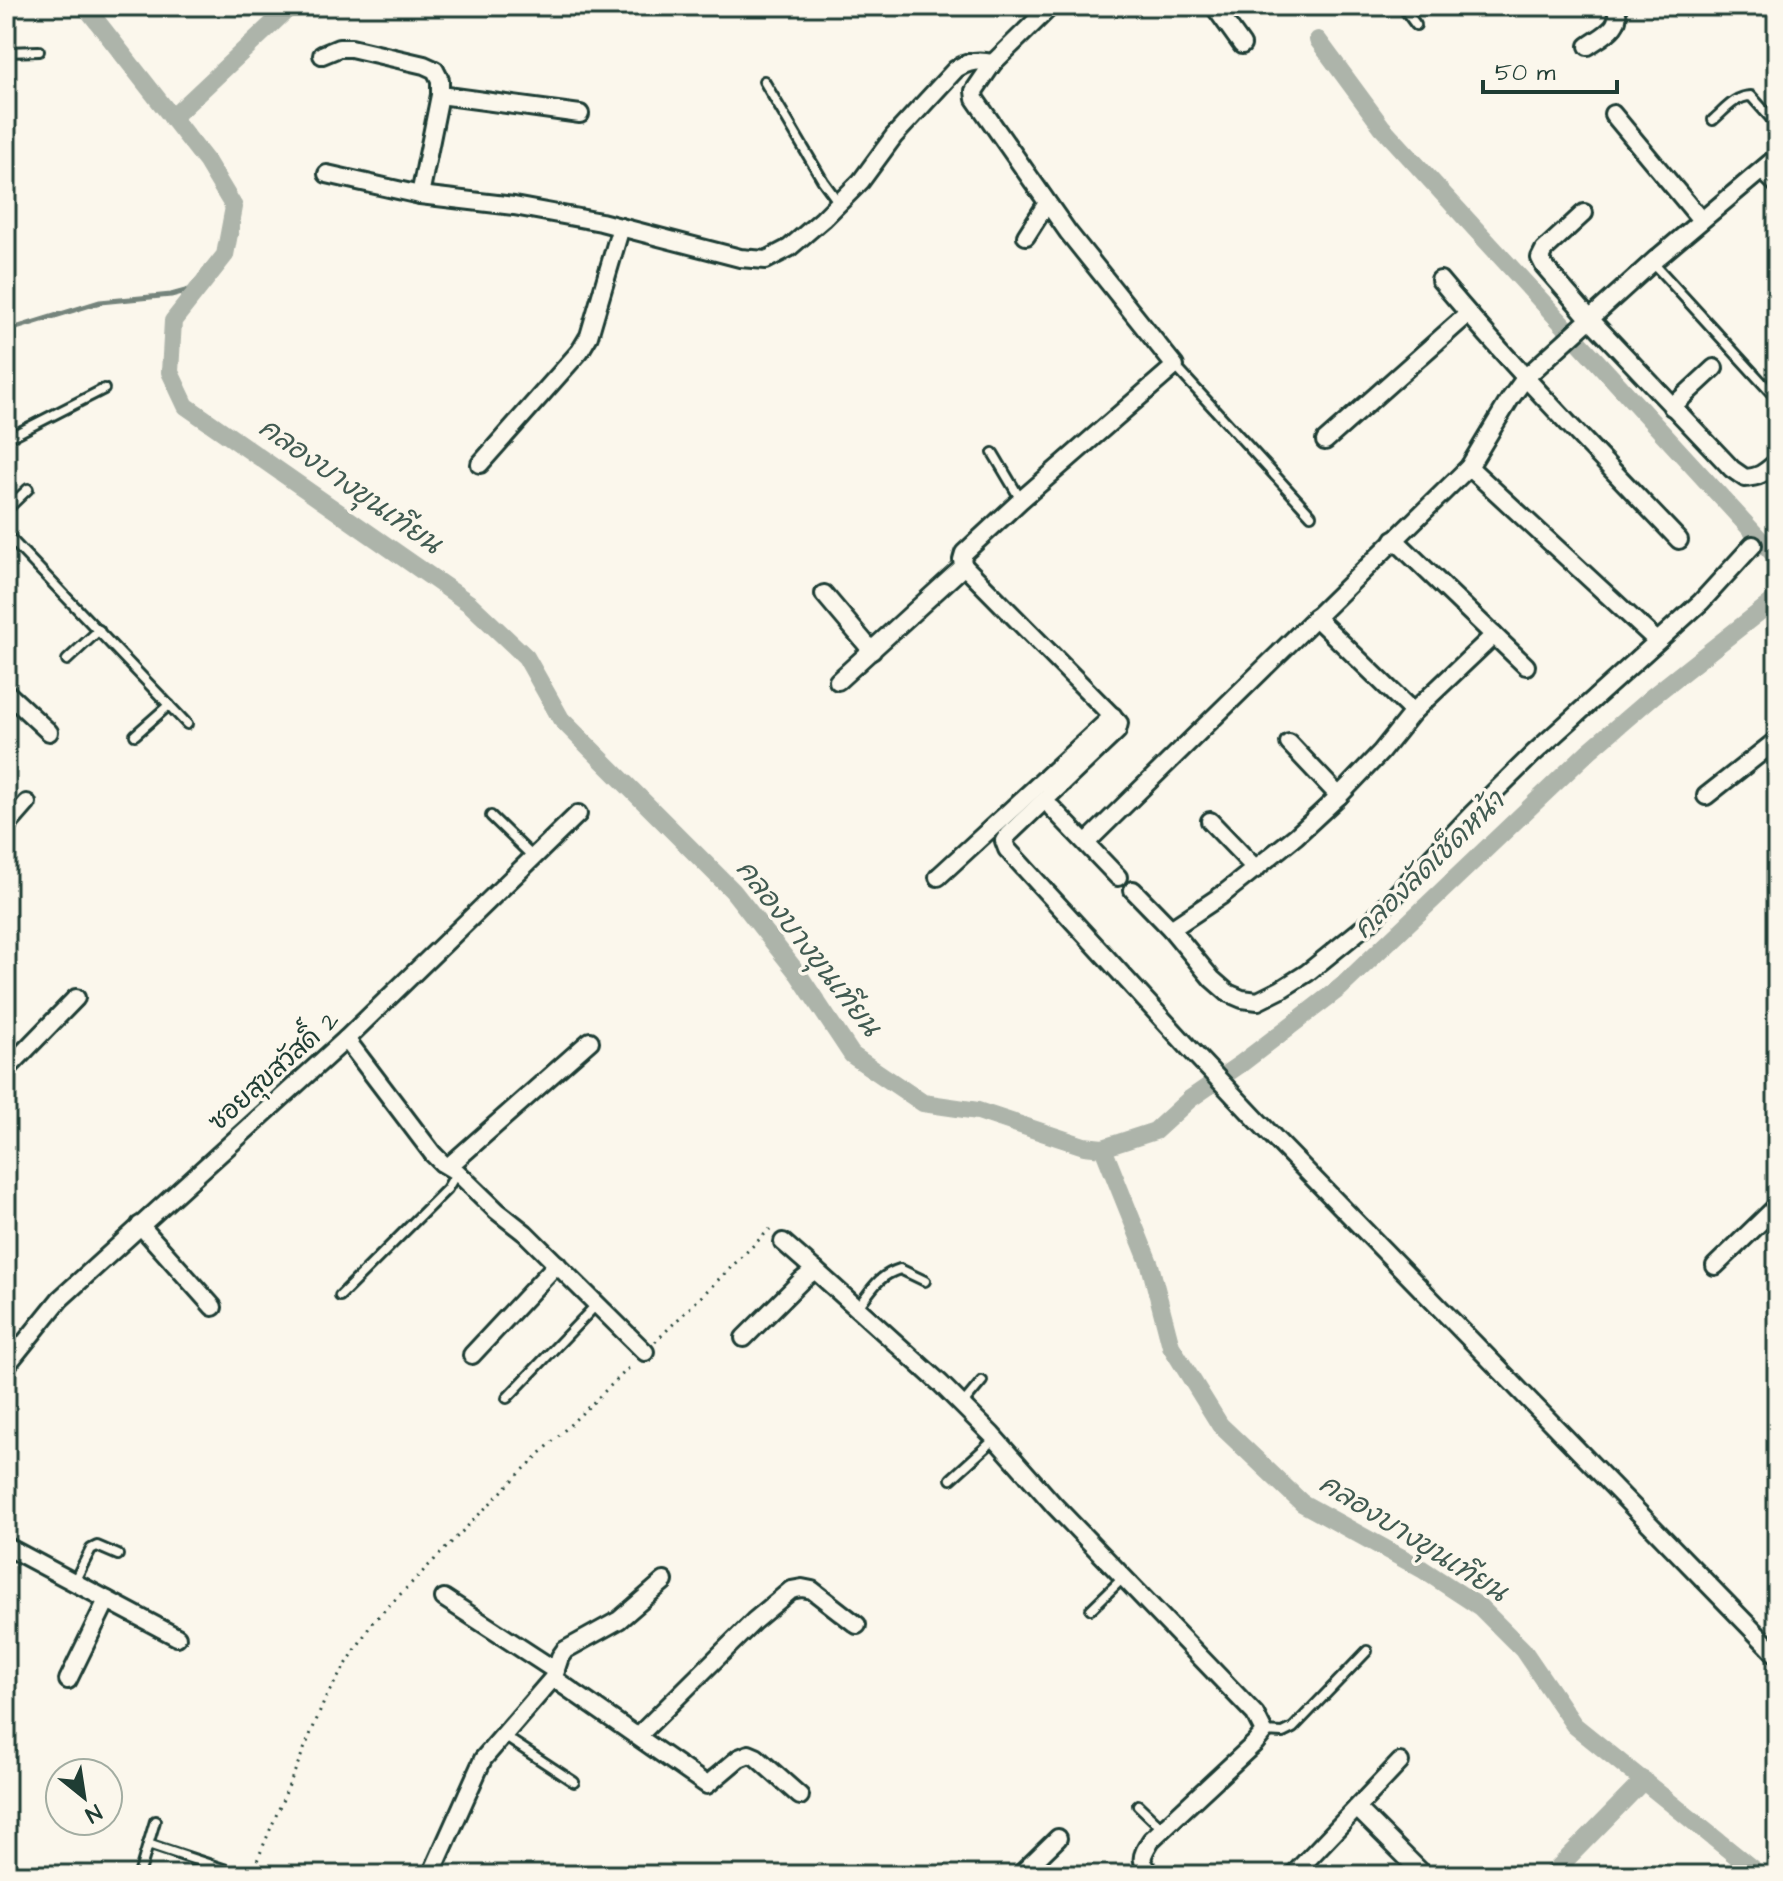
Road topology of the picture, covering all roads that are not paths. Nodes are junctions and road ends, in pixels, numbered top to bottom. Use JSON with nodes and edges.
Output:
{"nodes":[{"id":1,"x":1051,"y":6,"type":"edge"},
{"id":2,"x":1214,"y":6,"type":"edge"},
{"id":3,"x":1402,"y":6,"type":"edge"},
{"id":4,"x":1614,"y":6,"type":"edge"},
{"id":5,"x":1416,"y":25,"type":"dead end"},
{"id":6,"x":1242,"y":45,"type":"dead end"},
{"id":7,"x":1588,"y":46,"type":"dead end"},
{"id":8,"x":39,"y":51,"type":"dead end"},
{"id":9,"x":6,"y":52,"type":"edge"},
{"id":10,"x":322,"y":55,"type":"dead end"},
{"id":11,"x":993,"y":63,"type":"junction"},
{"id":12,"x":764,"y":81,"type":"dead end"},
{"id":13,"x":440,"y":95,"type":"junction"},
{"id":14,"x":580,"y":114,"type":"dead end"},
{"id":15,"x":1613,"y":114,"type":"dead end"},
{"id":16,"x":1713,"y":120,"type":"dead end"},
{"id":17,"x":1777,"y":125,"type":"edge"},
{"id":18,"x":1777,"y":157,"type":"edge"},
{"id":19,"x":1759,"y":173,"type":"junction"},
{"id":20,"x":327,"y":174,"type":"dead end"},
{"id":21,"x":1777,"y":190,"type":"edge"},
{"id":22,"x":420,"y":195,"type":"junction"},
{"id":23,"x":839,"y":203,"type":"junction"},
{"id":24,"x":1047,"y":203,"type":"junction"},
{"id":25,"x":1584,"y":213,"type":"dead end"},
{"id":26,"x":1701,"y":220,"type":"junction"},
{"id":27,"x":621,"y":227,"type":"junction"},
{"id":28,"x":1026,"y":236,"type":"dead end"},
{"id":29,"x":1653,"y":263,"type":"junction"},
{"id":30,"x":1440,"y":280,"type":"dead end"},
{"id":31,"x":1468,"y":314,"type":"junction"},
{"id":32,"x":1585,"y":323,"type":"junction"},
{"id":33,"x":1175,"y":366,"type":"junction"},
{"id":34,"x":1714,"y":368,"type":"dead end"},
{"id":35,"x":1526,"y":377,"type":"junction"},
{"id":36,"x":104,"y":389,"type":"dead end"},
{"id":37,"x":1777,"y":399,"type":"edge"},
{"id":38,"x":1672,"y":407,"type":"junction"},
{"id":39,"x":6,"y":439,"type":"edge"},
{"id":40,"x":1325,"y":441,"type":"dead end"},
{"id":41,"x":993,"y":453,"type":"dead end"},
{"id":42,"x":1777,"y":462,"type":"edge"},
{"id":43,"x":480,"y":464,"type":"dead end"},
{"id":44,"x":1469,"y":467,"type":"junction"},
{"id":45,"x":28,"y":489,"type":"dead end"},
{"id":46,"x":1021,"y":500,"type":"junction"},
{"id":47,"x":6,"y":510,"type":"edge"},
{"id":48,"x":1311,"y":515,"type":"dead end"},
{"id":49,"x":6,"y":534,"type":"edge"},
{"id":50,"x":1394,"y":539,"type":"junction"},
{"id":51,"x":1679,"y":540,"type":"dead end"},
{"id":52,"x":1753,"y":545,"type":"dead end"},
{"id":53,"x":964,"y":566,"type":"junction"},
{"id":54,"x":824,"y":594,"type":"dead end"},
{"id":55,"x":1315,"y":617,"type":"junction"},
{"id":56,"x":99,"y":630,"type":"junction"},
{"id":57,"x":1494,"y":635,"type":"junction"},
{"id":58,"x":1657,"y":641,"type":"junction"},
{"id":59,"x":872,"y":651,"type":"junction"},
{"id":60,"x":67,"y":660,"type":"dead end"},
{"id":61,"x":1526,"y":666,"type":"dead end"},
{"id":62,"x":838,"y":681,"type":"dead end"},
{"id":63,"x":6,"y":692,"type":"edge"},
{"id":64,"x":169,"y":705,"type":"junction"},
{"id":65,"x":1413,"y":712,"type":"junction"},
{"id":66,"x":1113,"y":716,"type":"junction"},
{"id":67,"x":187,"y":724,"type":"dead end"},
{"id":68,"x":49,"y":732,"type":"dead end"},
{"id":69,"x":135,"y":735,"type":"dead end"},
{"id":70,"x":1777,"y":740,"type":"edge"},
{"id":71,"x":1289,"y":743,"type":"dead end"},
{"id":72,"x":1339,"y":796,"type":"junction"},
{"id":73,"x":1706,"y":796,"type":"dead end"},
{"id":74,"x":27,"y":803,"type":"dead end"},
{"id":75,"x":1052,"y":808,"type":"dead end"},
{"id":76,"x":578,"y":814,"type":"dead end"},
{"id":77,"x":491,"y":816,"type":"dead end"},
{"id":78,"x":1210,"y":821,"type":"dead end"},
{"id":79,"x":6,"y":827,"type":"edge"},
{"id":80,"x":1086,"y":843,"type":"junction"},
{"id":81,"x":534,"y":857,"type":"junction"},
{"id":82,"x":1256,"y":869,"type":"junction"},
{"id":83,"x":938,"y":877,"type":"dead end"},
{"id":84,"x":1118,"y":877,"type":"dead end"},
{"id":85,"x":1133,"y":890,"type":"dead end"},
{"id":86,"x":1171,"y":929,"type":"junction"},
{"id":87,"x":76,"y":998,"type":"dead end"},
{"id":88,"x":346,"y":1039,"type":"junction"},
{"id":89,"x":590,"y":1041,"type":"dead end"},
{"id":90,"x":6,"y":1070,"type":"edge"},
{"id":91,"x":453,"y":1169,"type":"junction"},
{"id":92,"x":1777,"y":1206,"type":"edge"},
{"id":93,"x":140,"y":1225,"type":"junction"},
{"id":94,"x":783,"y":1242,"type":"road end"},
{"id":95,"x":557,"y":1264,"type":"junction"},
{"id":96,"x":1715,"y":1266,"type":"dead end"},
{"id":97,"x":815,"y":1270,"type":"junction"},
{"id":98,"x":925,"y":1281,"type":"dead end"},
{"id":99,"x":340,"y":1296,"type":"dead end"},
{"id":100,"x":597,"y":1304,"type":"junction"},
{"id":101,"x":213,"y":1307,"type":"dead end"},
{"id":102,"x":857,"y":1309,"type":"junction"},
{"id":103,"x":744,"y":1338,"type":"dead end"},
{"id":104,"x":645,"y":1352,"type":"road end"},
{"id":105,"x":472,"y":1355,"type":"dead end"},
{"id":106,"x":6,"y":1366,"type":"edge"},
{"id":107,"x":982,"y":1381,"type":"dead end"},
{"id":108,"x":507,"y":1398,"type":"dead end"},
{"id":109,"x":962,"y":1406,"type":"junction"},
{"id":110,"x":995,"y":1439,"type":"junction"},
{"id":111,"x":951,"y":1479,"type":"dead end"},
{"id":112,"x":6,"y":1546,"type":"edge"},
{"id":113,"x":118,"y":1555,"type":"dead end"},
{"id":114,"x":1123,"y":1578,"type":"junction"},
{"id":115,"x":664,"y":1581,"type":"dead end"},
{"id":116,"x":74,"y":1582,"type":"junction"},
{"id":117,"x":444,"y":1598,"type":"dead end"},
{"id":118,"x":107,"y":1600,"type":"junction"},
{"id":119,"x":1091,"y":1609,"type":"dead end"},
{"id":120,"x":857,"y":1625,"type":"dead end"},
{"id":121,"x":177,"y":1637,"type":"dead end"},
{"id":122,"x":1367,"y":1651,"type":"dead end"},
{"id":123,"x":1777,"y":1655,"type":"edge"},
{"id":124,"x":555,"y":1674,"type":"junction"},
{"id":125,"x":68,"y":1680,"type":"dead end"},
{"id":126,"x":1264,"y":1732,"type":"junction"},
{"id":127,"x":504,"y":1736,"type":"junction"},
{"id":128,"x":638,"y":1736,"type":"junction"},
{"id":129,"x":1400,"y":1762,"type":"dead end"},
{"id":130,"x":574,"y":1782,"type":"dead end"},
{"id":131,"x":800,"y":1796,"type":"dead end"},
{"id":132,"x":1138,"y":1805,"type":"dead end"},
{"id":133,"x":1357,"y":1808,"type":"junction"},
{"id":134,"x":155,"y":1821,"type":"dead end"},
{"id":135,"x":1163,"y":1829,"type":"junction"},
{"id":136,"x":1058,"y":1838,"type":"dead end"},
{"id":137,"x":148,"y":1844,"type":"junction"},
{"id":138,"x":226,"y":1870,"type":"dead end"},
{"id":139,"x":139,"y":1875,"type":"edge"},
{"id":140,"x":431,"y":1875,"type":"edge"},
{"id":141,"x":1020,"y":1875,"type":"edge"},
{"id":142,"x":1153,"y":1875,"type":"edge"},
{"id":143,"x":1293,"y":1875,"type":"edge"},
{"id":144,"x":1424,"y":1875,"type":"edge"}],
"edges":[{"from":1,"to":11,"type":"street"},
{"from":2,"to":6,"type":"street"},
{"from":3,"to":5,"type":"lane"},
{"from":4,"to":7,"type":"street"},
{"from":8,"to":9,"type":"lane"},
{"from":10,"to":13,"type":"street"},
{"from":11,"to":23,"type":"street"},
{"from":11,"to":24,"type":"street"},
{"from":12,"to":23,"type":"lane"},
{"from":13,"to":14,"type":"street"},
{"from":13,"to":22,"type":"street"},
{"from":15,"to":26,"type":"street"},
{"from":16,"to":17,"type":"lane"},
{"from":18,"to":19,"type":"street"},
{"from":19,"to":21,"type":"lane"},
{"from":19,"to":26,"type":"street"},
{"from":20,"to":22,"type":"street"},
{"from":22,"to":27,"type":"street"},
{"from":23,"to":27,"type":"street"},
{"from":24,"to":28,"type":"street"},
{"from":24,"to":33,"type":"street"},
{"from":25,"to":32,"type":"street"},
{"from":26,"to":29,"type":"street"},
{"from":27,"to":43,"type":"street"},
{"from":29,"to":32,"type":"street"},
{"from":29,"to":37,"type":"lane"},
{"from":30,"to":31,"type":"street"},
{"from":31,"to":35,"type":"street"},
{"from":31,"to":40,"type":"street"},
{"from":32,"to":35,"type":"street"},
{"from":32,"to":38,"type":"street"},
{"from":33,"to":46,"type":"street"},
{"from":33,"to":48,"type":"lane"},
{"from":34,"to":38,"type":"street"},
{"from":35,"to":44,"type":"street"},
{"from":35,"to":51,"type":"street"},
{"from":36,"to":39,"type":"lane"},
{"from":38,"to":42,"type":"street"},
{"from":41,"to":46,"type":"lane"},
{"from":44,"to":50,"type":"street"},
{"from":44,"to":58,"type":"street"},
{"from":45,"to":47,"type":"lane"},
{"from":46,"to":53,"type":"street"},
{"from":49,"to":56,"type":"lane"},
{"from":50,"to":55,"type":"street"},
{"from":50,"to":57,"type":"street"},
{"from":52,"to":58,"type":"street"},
{"from":53,"to":59,"type":"street"},
{"from":53,"to":66,"type":"street"},
{"from":54,"to":59,"type":"street"},
{"from":55,"to":65,"type":"street"},
{"from":55,"to":80,"type":"street"},
{"from":56,"to":60,"type":"lane"},
{"from":56,"to":64,"type":"lane"},
{"from":57,"to":61,"type":"street"},
{"from":57,"to":65,"type":"street"},
{"from":58,"to":86,"type":"street"},
{"from":59,"to":62,"type":"street"},
{"from":63,"to":68,"type":"street"},
{"from":64,"to":67,"type":"lane"},
{"from":64,"to":69,"type":"lane"},
{"from":65,"to":72,"type":"street"},
{"from":66,"to":83,"type":"street"},
{"from":66,"to":123,"type":"street"},
{"from":70,"to":73,"type":"street"},
{"from":71,"to":72,"type":"street"},
{"from":72,"to":82,"type":"street"},
{"from":74,"to":79,"type":"street"},
{"from":75,"to":80,"type":"street"},
{"from":76,"to":81,"type":"street","name":"ซอยสุขสวัสดิ์ 2"},
{"from":77,"to":81,"type":"lane"},
{"from":78,"to":82,"type":"street"},
{"from":80,"to":84,"type":"street"},
{"from":81,"to":88,"type":"street","name":"ซอยสุขสวัสดิ์ 2"},
{"from":82,"to":86,"type":"street"},
{"from":85,"to":86,"type":"street"},
{"from":87,"to":90,"type":"street"},
{"from":88,"to":91,"type":"street"},
{"from":88,"to":93,"type":"street","name":"ซอยสุขสวัสดิ์ 2"},
{"from":89,"to":91,"type":"street"},
{"from":91,"to":95,"type":"street"},
{"from":91,"to":99,"type":"lane"},
{"from":92,"to":96,"type":"street"},
{"from":93,"to":101,"type":"street"},
{"from":93,"to":106,"type":"street","name":"ซอยสุขสวัสดิ์ 2"},
{"from":94,"to":97,"type":"street"},
{"from":95,"to":100,"type":"street"},
{"from":95,"to":105,"type":"street"},
{"from":97,"to":102,"type":"street"},
{"from":97,"to":103,"type":"street"},
{"from":98,"to":102,"type":"lane"},
{"from":100,"to":104,"type":"street"},
{"from":100,"to":108,"type":"lane"},
{"from":102,"to":109,"type":"street"},
{"from":107,"to":109,"type":"lane"},
{"from":109,"to":110,"type":"street"},
{"from":110,"to":111,"type":"lane"},
{"from":110,"to":114,"type":"street"},
{"from":112,"to":116,"type":"street"},
{"from":113,"to":116,"type":"lane"},
{"from":114,"to":119,"type":"lane"},
{"from":114,"to":126,"type":"street"},
{"from":115,"to":124,"type":"street"},
{"from":116,"to":118,"type":"street"},
{"from":117,"to":124,"type":"street"},
{"from":118,"to":121,"type":"street"},
{"from":118,"to":125,"type":"street"},
{"from":120,"to":128,"type":"street"},
{"from":122,"to":126,"type":"lane"},
{"from":124,"to":127,"type":"street"},
{"from":124,"to":128,"type":"street"},
{"from":126,"to":135,"type":"street"},
{"from":127,"to":130,"type":"lane"},
{"from":127,"to":140,"type":"street"},
{"from":128,"to":131,"type":"street"},
{"from":129,"to":133,"type":"street"},
{"from":132,"to":135,"type":"lane"},
{"from":133,"to":143,"type":"street"},
{"from":133,"to":144,"type":"street"},
{"from":134,"to":137,"type":"lane"},
{"from":135,"to":142,"type":"street"},
{"from":136,"to":141,"type":"street"},
{"from":137,"to":138,"type":"lane"},
{"from":137,"to":139,"type":"lane"}]}
